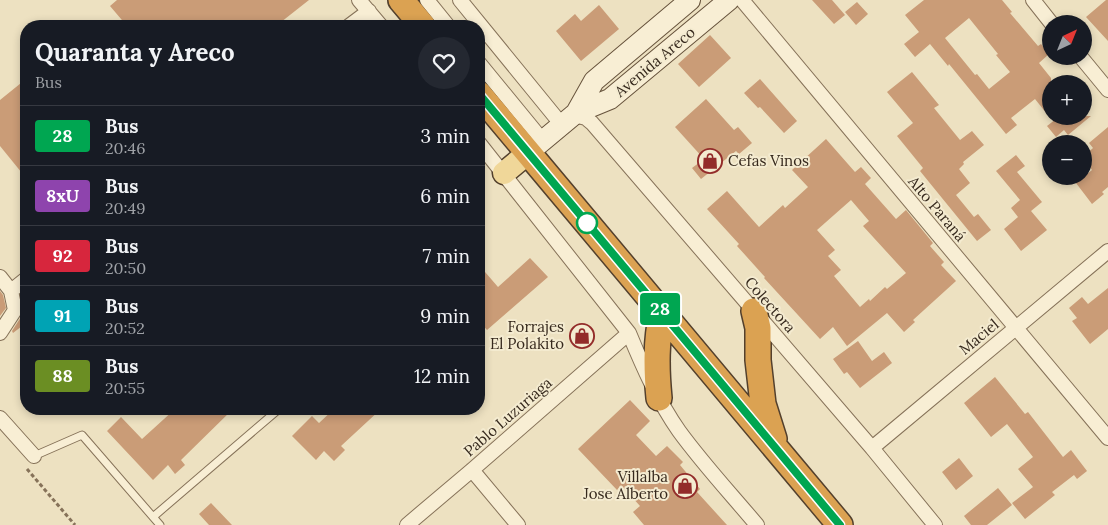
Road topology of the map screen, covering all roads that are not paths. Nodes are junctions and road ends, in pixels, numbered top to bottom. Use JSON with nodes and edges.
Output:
{"nodes":[{"id":1,"x":360,"y":0,"type":"edge"},
{"id":2,"x":401,"y":0,"type":"edge"},
{"id":3,"x":427,"y":0,"type":"edge"},
{"id":4,"x":460,"y":0,"type":"edge"},
{"id":5,"x":690,"y":0,"type":"edge"},
{"id":6,"x":729,"y":0,"type":"edge"},
{"id":7,"x":742,"y":0,"type":"edge"},
{"id":8,"x":1032,"y":0,"type":"edge"},
{"id":9,"x":369,"y":11,"type":"junction"},
{"id":10,"x":1044,"y":15,"type":"edge"},
{"id":11,"x":357,"y":20,"type":"edge"},
{"id":12,"x":377,"y":20,"type":"edge"},
{"id":13,"x":418,"y":20,"type":"edge"},
{"id":14,"x":443,"y":20,"type":"edge"},
{"id":15,"x":479,"y":20,"type":"edge"},
{"id":16,"x":485,"y":27,"type":"edge"},
{"id":17,"x":1087,"y":65,"type":"edge"},
{"id":18,"x":485,"y":72,"type":"edge"},
{"id":19,"x":1108,"y":90,"type":"edge"},
{"id":20,"x":485,"y":100,"type":"edge"},
{"id":21,"x":570,"y":118,"type":"junction"},
{"id":22,"x":536,"y":147,"type":"junction"},
{"id":23,"x":485,"y":150,"type":"edge"},
{"id":24,"x":504,"y":173,"type":"junction"},
{"id":25,"x":1108,"y":251,"type":"edge"},
{"id":26,"x":0,"y":277,"type":"edge"},
{"id":27,"x":20,"y":284,"type":"edge"},
{"id":28,"x":11,"y":291,"type":"junction"},
{"id":29,"x":754,"y":311,"type":"junction"},
{"id":30,"x":662,"y":312,"type":"junction"},
{"id":31,"x":1016,"y":328,"type":"junction"},
{"id":32,"x":0,"y":333,"type":"edge"},
{"id":33,"x":629,"y":333,"type":"junction"},
{"id":34,"x":659,"y":398,"type":"junction"},
{"id":35,"x":272,"y":415,"type":"edge"},
{"id":36,"x":0,"y":418,"type":"edge"},
{"id":37,"x":1108,"y":438,"type":"edge"},
{"id":38,"x":776,"y":448,"type":"junction"},
{"id":39,"x":872,"y":448,"type":"junction"},
{"id":40,"x":34,"y":456,"type":"joint"},
{"id":41,"x":472,"y":470,"type":"junction"},
{"id":42,"x":153,"y":517,"type":"junction"},
{"id":43,"x":160,"y":525,"type":"edge"},
{"id":44,"x":407,"y":525,"type":"edge"},
{"id":45,"x":518,"y":525,"type":"edge"},
{"id":46,"x":757,"y":525,"type":"edge"},
{"id":47,"x":840,"y":525,"type":"edge"},
{"id":48,"x":935,"y":525,"type":"edge"}],
"edges":[{"from":1,"to":9,"type":"street"},
{"from":2,"to":13,"type":"highway"},
{"from":3,"to":14,"type":"street"},
{"from":4,"to":15,"type":"street"},
{"from":5,"to":21,"type":"main road","name":"Avenida Areco"},
{"from":6,"to":21,"type":"main road","name":"Avenida Areco"},
{"from":7,"to":31,"type":"street","name":"Alto Paraná"},
{"from":8,"to":10,"type":"street"},
{"from":9,"to":11,"type":"street"},
{"from":9,"to":12,"type":"street"},
{"from":16,"to":21,"type":"street"},
{"from":17,"to":19,"type":"street"},
{"from":18,"to":22,"type":"street"},
{"from":20,"to":22,"type":"highway"},
{"from":21,"to":22,"type":"main road","name":"Avenida Areco"},
{"from":21,"to":29,"type":"street","name":"Colectora"},
{"from":22,"to":24,"type":"main road"},
{"from":22,"to":30,"type":"highway"},
{"from":23,"to":24,"type":"street"},
{"from":24,"to":33,"type":"street"},
{"from":25,"to":31,"type":"street","name":"Maciel"},
{"from":26,"to":28,"type":"street"},
{"from":27,"to":28,"type":"street"},
{"from":28,"to":32,"type":"street"},
{"from":29,"to":38,"type":"highway"},
{"from":29,"to":39,"type":"street","name":"Colectora"},
{"from":30,"to":34,"type":"highway"},
{"from":30,"to":38,"type":"highway"},
{"from":31,"to":37,"type":"street","name":"Alto Paraná"},
{"from":31,"to":39,"type":"street","name":"Maciel"},
{"from":33,"to":34,"type":"street"},
{"from":33,"to":41,"type":"street","name":"Pablo Luzuriaga"},
{"from":34,"to":46,"type":"street"},
{"from":35,"to":42,"type":"lane"},
{"from":36,"to":40,"type":"street"},
{"from":38,"to":47,"type":"highway"},
{"from":39,"to":48,"type":"street","name":"Colectora"},
{"from":40,"to":42,"type":"lane"},
{"from":41,"to":44,"type":"street","name":"Pablo Luzuriaga"},
{"from":41,"to":45,"type":"street"},
{"from":42,"to":43,"type":"lane"}]}
